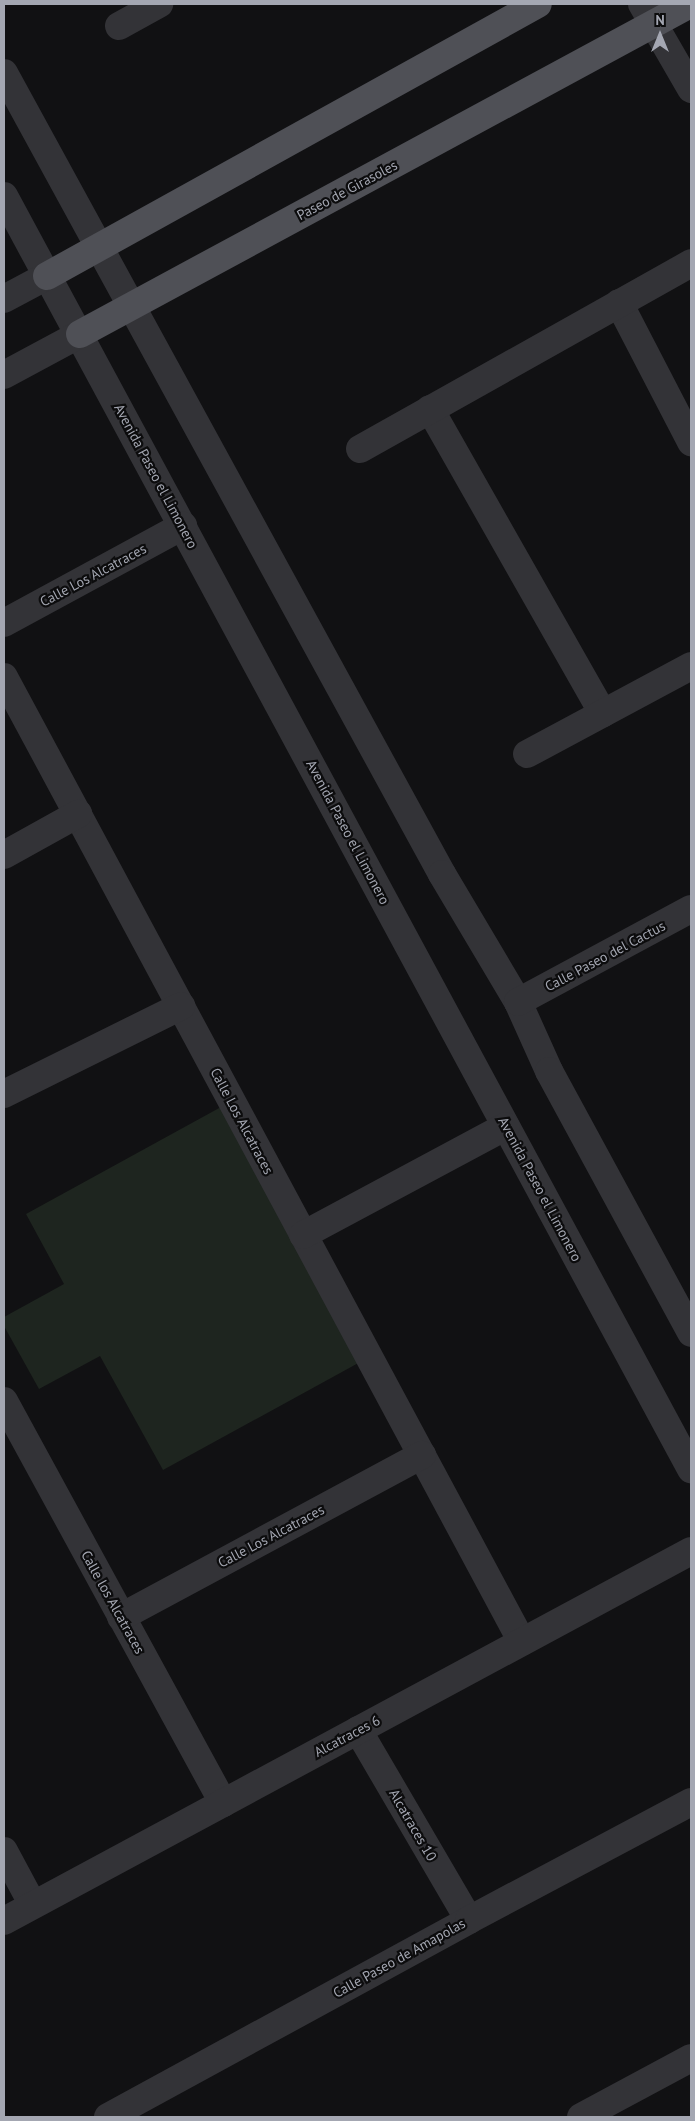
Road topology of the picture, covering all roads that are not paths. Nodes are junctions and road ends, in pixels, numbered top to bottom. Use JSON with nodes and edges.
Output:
{"nodes":[{"id":1,"x":159,"y":4,"type":"edge"},
{"id":2,"x":538,"y":4,"type":"edge"},
{"id":3,"x":690,"y":4,"type":"edge"},
{"id":4,"x":648,"y":14,"type":"edge"},
{"id":5,"x":119,"y":26,"type":"dead end"},
{"id":6,"x":4,"y":73,"type":"edge"},
{"id":7,"x":691,"y":89,"type":"edge"},
{"id":8,"x":4,"y":196,"type":"edge"},
{"id":9,"x":99,"y":248,"type":"junction"},
{"id":10,"x":691,"y":263,"type":"edge"},
{"id":11,"x":47,"y":276,"type":"junction"},
{"id":12,"x":4,"y":299,"type":"edge"},
{"id":13,"x":619,"y":304,"type":"junction"},
{"id":14,"x":131,"y":306,"type":"junction"},
{"id":15,"x":80,"y":334,"type":"junction"},
{"id":16,"x":4,"y":375,"type":"edge"},
{"id":17,"x":430,"y":409,"type":"junction"},
{"id":18,"x":691,"y":442,"type":"edge"},
{"id":19,"x":360,"y":449,"type":"dead end"},
{"id":20,"x":183,"y":526,"type":"junction"},
{"id":21,"x":4,"y":623,"type":"edge"},
{"id":22,"x":691,"y":666,"type":"edge"},
{"id":23,"x":4,"y":676,"type":"edge"},
{"id":24,"x":603,"y":713,"type":"junction"},
{"id":25,"x":526,"y":754,"type":"dead end"},
{"id":26,"x":78,"y":814,"type":"junction"},
{"id":27,"x":4,"y":855,"type":"edge"},
{"id":28,"x":691,"y":909,"type":"edge"},
{"id":29,"x":518,"y":1002,"type":"junction"},
{"id":30,"x":181,"y":1006,"type":"junction"},
{"id":31,"x":4,"y":1094,"type":"edge"},
{"id":32,"x":506,"y":1126,"type":"junction"},
{"id":33,"x":303,"y":1236,"type":"junction"},
{"id":34,"x":691,"y":1333,"type":"edge"},
{"id":35,"x":4,"y":1401,"type":"edge"},
{"id":36,"x":422,"y":1455,"type":"junction"},
{"id":37,"x":691,"y":1469,"type":"edge"},
{"id":38,"x":691,"y":1551,"type":"edge"},
{"id":39,"x":121,"y":1617,"type":"junction"},
{"id":40,"x":522,"y":1642,"type":"junction"},
{"id":41,"x":358,"y":1730,"type":"junction"},
{"id":42,"x":691,"y":1802,"type":"edge"},
{"id":43,"x":223,"y":1803,"type":"junction"},
{"id":44,"x":4,"y":1851,"type":"edge"},
{"id":45,"x":33,"y":1905,"type":"junction"},
{"id":46,"x":469,"y":1920,"type":"junction"},
{"id":47,"x":4,"y":1921,"type":"edge"},
{"id":48,"x":691,"y":2058,"type":"edge"},
{"id":49,"x":108,"y":2117,"type":"edge"},
{"id":50,"x":581,"y":2117,"type":"edge"}],
"edges":[{"from":1,"to":5,"type":"street"},
{"from":2,"to":9,"type":"main road"},
{"from":3,"to":4,"type":"main road","name":"Paseo de Girasoles"},
{"from":4,"to":7,"type":"street"},
{"from":4,"to":14,"type":"main road","name":"Paseo de Girasoles"},
{"from":6,"to":9,"type":"street"},
{"from":8,"to":11,"type":"street","name":"Avenida Paseo el Limonero"},
{"from":9,"to":11,"type":"main road"},
{"from":9,"to":14,"type":"street"},
{"from":10,"to":13,"type":"street"},
{"from":11,"to":12,"type":"street"},
{"from":11,"to":15,"type":"street","name":"Avenida Paseo el Limonero"},
{"from":13,"to":17,"type":"street"},
{"from":13,"to":18,"type":"street"},
{"from":14,"to":15,"type":"main road","name":"Paseo de Girasoles"},
{"from":14,"to":29,"type":"street"},
{"from":15,"to":16,"type":"street","name":"Paseo de Girasoles"},
{"from":15,"to":20,"type":"street","name":"Avenida Paseo el Limonero"},
{"from":17,"to":19,"type":"street"},
{"from":17,"to":24,"type":"street"},
{"from":20,"to":21,"type":"street","name":"Calle Los Alcatraces"},
{"from":20,"to":32,"type":"street","name":"Avenida Paseo el Limonero"},
{"from":22,"to":24,"type":"street"},
{"from":23,"to":26,"type":"street","name":"Calle Los Alcatraces"},
{"from":24,"to":25,"type":"street"},
{"from":26,"to":27,"type":"street"},
{"from":26,"to":30,"type":"street","name":"Calle Los Alcatraces"},
{"from":28,"to":29,"type":"street","name":"Calle Paseo del Cactus"},
{"from":29,"to":34,"type":"street"},
{"from":30,"to":31,"type":"street"},
{"from":30,"to":33,"type":"street","name":"Calle Los Alcatraces"},
{"from":32,"to":33,"type":"street"},
{"from":32,"to":37,"type":"street","name":"Avenida Paseo el Limonero"},
{"from":33,"to":36,"type":"street","name":"Calle Los Alcatraces"},
{"from":35,"to":39,"type":"street","name":"Calle los Alcatraces"},
{"from":36,"to":39,"type":"street","name":"Calle Los Alcatraces"},
{"from":36,"to":40,"type":"street","name":"Calle Los Alcatraces"},
{"from":38,"to":40,"type":"street","name":"Alcatraces 6"},
{"from":39,"to":43,"type":"street","name":"Calle los Alcatraces"},
{"from":40,"to":41,"type":"street","name":"Alcatraces 6"},
{"from":41,"to":43,"type":"street","name":"Alcatraces 6"},
{"from":41,"to":46,"type":"street","name":"Alcatraces 10"},
{"from":42,"to":46,"type":"street","name":"Calle Paseo de Amapolas"},
{"from":43,"to":45,"type":"street","name":"Alcatraces 6"},
{"from":44,"to":45,"type":"street"},
{"from":45,"to":47,"type":"street","name":"Alcatraces 6"},
{"from":46,"to":49,"type":"street","name":"Calle Paseo de Amapolas"},
{"from":48,"to":50,"type":"street"}]}
